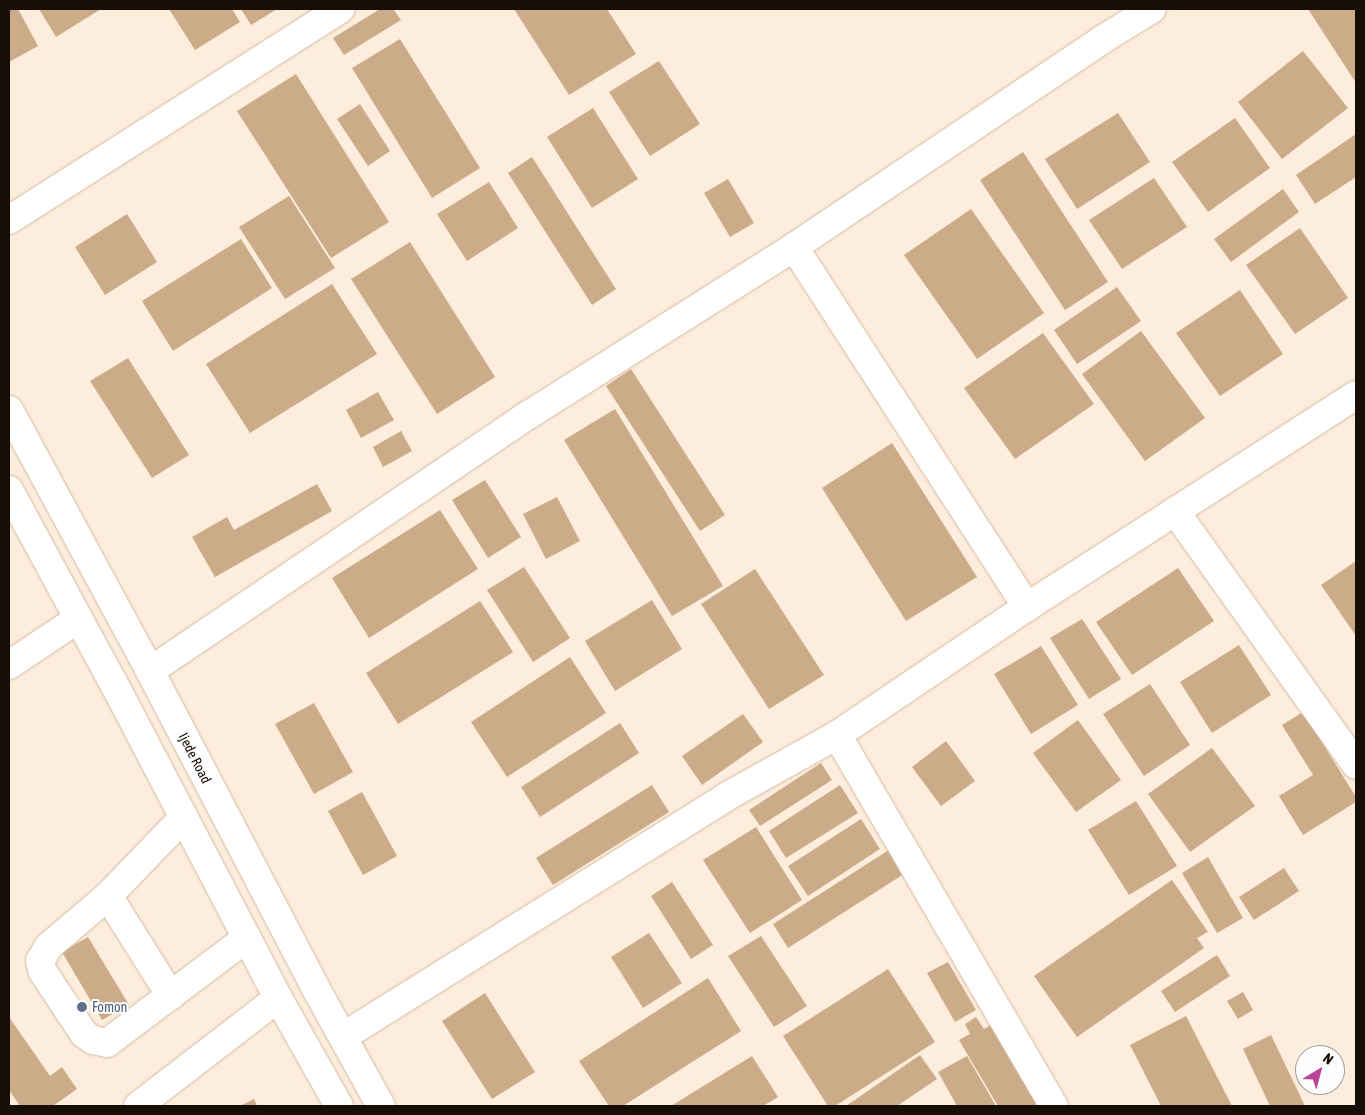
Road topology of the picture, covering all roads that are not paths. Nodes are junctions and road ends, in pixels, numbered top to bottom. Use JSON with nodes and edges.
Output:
{"nodes":[{"id":1,"x":340,"y":9,"type":"edge"},
{"id":2,"x":1152,"y":9,"type":"edge"},
{"id":3,"x":9,"y":220,"type":"edge"},
{"id":4,"x":794,"y":247,"type":"junction"},
{"id":5,"x":1356,"y":395,"type":"edge"},
{"id":6,"x":9,"y":410,"type":"edge"},
{"id":7,"x":9,"y":490,"type":"edge"},
{"id":8,"x":1176,"y":511,"type":"junction"},
{"id":9,"x":1027,"y":607,"type":"junction"},
{"id":10,"x":78,"y":619,"type":"junction"},
{"id":11,"x":9,"y":665,"type":"edge"},
{"id":12,"x":150,"y":671,"type":"junction"},
{"id":13,"x":836,"y":735,"type":"junction"},
{"id":14,"x":1356,"y":766,"type":"edge"},
{"id":15,"x":184,"y":818,"type":"junction"},
{"id":16,"x":108,"y":896,"type":"junction"},
{"id":17,"x":246,"y":938,"type":"junction"},
{"id":18,"x":171,"y":996,"type":"junction"},
{"id":19,"x":278,"y":998,"type":"junction"},
{"id":20,"x":344,"y":1036,"type":"junction"},
{"id":21,"x":138,"y":1106,"type":"edge"},
{"id":22,"x":339,"y":1106,"type":"edge"},
{"id":23,"x":381,"y":1106,"type":"edge"},
{"id":24,"x":1054,"y":1106,"type":"edge"}],
"edges":[{"from":1,"to":3,"type":"street"},
{"from":2,"to":4,"type":"street"},
{"from":4,"to":9,"type":"street"},
{"from":4,"to":12,"type":"street"},
{"from":5,"to":8,"type":"street"},
{"from":6,"to":12,"type":"street","name":"Ijede Road"},
{"from":7,"to":10,"type":"street"},
{"from":8,"to":9,"type":"street"},
{"from":8,"to":14,"type":"street"},
{"from":9,"to":13,"type":"street"},
{"from":10,"to":11,"type":"street"},
{"from":10,"to":15,"type":"street"},
{"from":12,"to":20,"type":"street","name":"Ijede Road"},
{"from":13,"to":20,"type":"street"},
{"from":13,"to":24,"type":"street"},
{"from":15,"to":16,"type":"street"},
{"from":15,"to":17,"type":"street"},
{"from":16,"to":18,"type":"street"},
{"from":16,"to":18,"type":"street"},
{"from":17,"to":18,"type":"street"},
{"from":17,"to":19,"type":"street"},
{"from":19,"to":21,"type":"street"},
{"from":19,"to":22,"type":"street"},
{"from":20,"to":23,"type":"street","name":"Ijede Road"}]}
